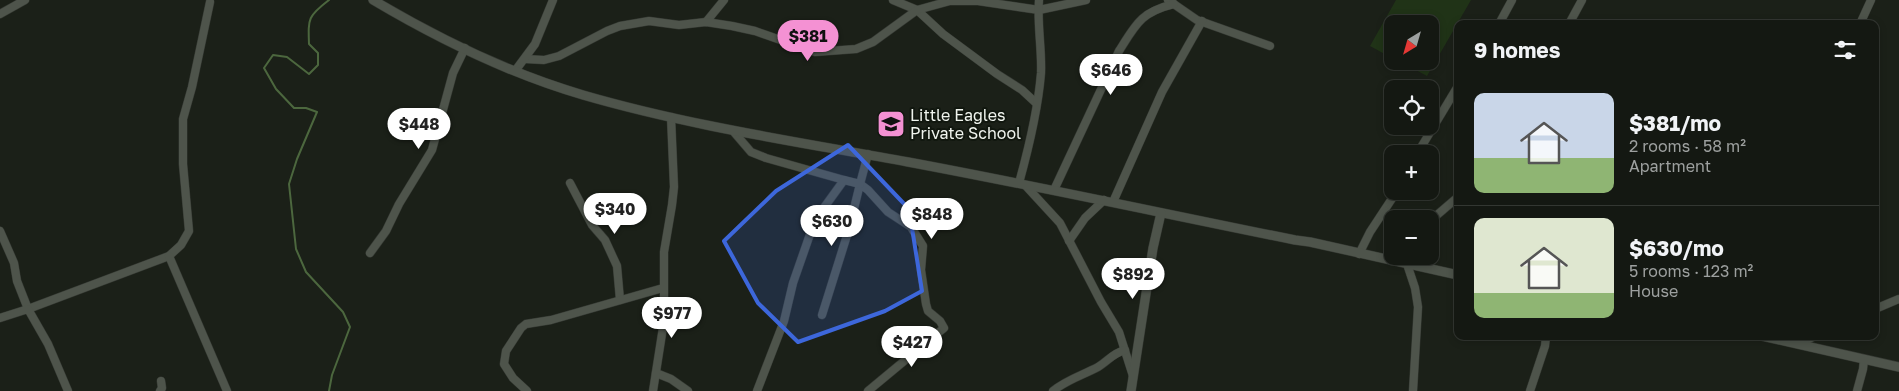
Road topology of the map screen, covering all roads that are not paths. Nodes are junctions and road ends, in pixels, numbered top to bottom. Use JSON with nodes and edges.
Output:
{"nodes":[{"id":1,"x":24,"y":0,"type":"edge"},
{"id":2,"x":373,"y":0,"type":"edge"},
{"id":3,"x":553,"y":0,"type":"edge"},
{"id":4,"x":724,"y":0,"type":"edge"},
{"id":5,"x":893,"y":0,"type":"edge"},
{"id":6,"x":1039,"y":0,"type":"edge"},
{"id":7,"x":1086,"y":0,"type":"edge"},
{"id":8,"x":1512,"y":0,"type":"edge"},
{"id":9,"x":1582,"y":0,"type":"edge"},
{"id":10,"x":1871,"y":0,"type":"edge"},
{"id":11,"x":208,"y":1,"type":"edge"},
{"id":12,"x":1171,"y":2,"type":"edge"},
{"id":13,"x":917,"y":10,"type":"junction"},
{"id":14,"x":1038,"y":10,"type":"junction"},
{"id":15,"x":0,"y":14,"type":"edge"},
{"id":16,"x":1501,"y":20,"type":"edge"},
{"id":17,"x":1571,"y":20,"type":"edge"},
{"id":18,"x":1862,"y":20,"type":"edge"},
{"id":19,"x":1202,"y":21,"type":"junction"},
{"id":20,"x":706,"y":22,"type":"junction"},
{"id":21,"x":1270,"y":46,"type":"dead end"},
{"id":22,"x":465,"y":48,"type":"junction"},
{"id":23,"x":525,"y":59,"type":"junction"},
{"id":24,"x":515,"y":71,"type":"junction"},
{"id":25,"x":1454,"y":93,"type":"edge"},
{"id":26,"x":1036,"y":103,"type":"junction"},
{"id":27,"x":671,"y":118,"type":"junction"},
{"id":28,"x":733,"y":131,"type":"junction"},
{"id":29,"x":1422,"y":145,"type":"edge"},
{"id":30,"x":868,"y":154,"type":"junction"},
{"id":31,"x":844,"y":180,"type":"junction"},
{"id":32,"x":570,"y":183,"type":"dead end"},
{"id":33,"x":860,"y":184,"type":"junction"},
{"id":34,"x":1022,"y":184,"type":"junction"},
{"id":35,"x":1054,"y":190,"type":"junction"},
{"id":36,"x":1391,"y":200,"type":"edge"},
{"id":37,"x":1454,"y":200,"type":"edge"},
{"id":38,"x":1109,"y":201,"type":"junction"},
{"id":39,"x":1161,"y":213,"type":"junction"},
{"id":40,"x":1439,"y":213,"type":"edge"},
{"id":41,"x":0,"y":231,"type":"edge"},
{"id":42,"x":1069,"y":241,"type":"junction"},
{"id":43,"x":370,"y":253,"type":"dead end"},
{"id":44,"x":1360,"y":254,"type":"junction"},
{"id":45,"x":169,"y":256,"type":"junction"},
{"id":46,"x":1384,"y":257,"type":"edge"},
{"id":47,"x":1410,"y":265,"type":"edge"},
{"id":48,"x":1426,"y":265,"type":"edge"},
{"id":49,"x":1454,"y":273,"type":"edge"},
{"id":50,"x":663,"y":288,"type":"junction"},
{"id":51,"x":1899,"y":299,"type":"edge"},
{"id":52,"x":620,"y":300,"type":"junction"},
{"id":53,"x":1879,"y":307,"type":"edge"},
{"id":54,"x":28,"y":309,"type":"junction"},
{"id":55,"x":822,"y":315,"type":"dead end"},
{"id":56,"x":0,"y":318,"type":"edge"},
{"id":57,"x":1546,"y":340,"type":"edge"},
{"id":58,"x":1780,"y":340,"type":"edge"},
{"id":59,"x":1807,"y":340,"type":"edge"},
{"id":60,"x":1799,"y":344,"type":"junction"},
{"id":61,"x":1125,"y":350,"type":"junction"},
{"id":62,"x":1864,"y":359,"type":"junction"},
{"id":63,"x":1899,"y":367,"type":"edge"},
{"id":64,"x":656,"y":372,"type":"junction"},
{"id":65,"x":1133,"y":376,"type":"junction"},
{"id":66,"x":161,"y":381,"type":"dead end"},
{"id":67,"x":68,"y":391,"type":"edge"},
{"id":68,"x":160,"y":391,"type":"edge"},
{"id":69,"x":227,"y":391,"type":"edge"},
{"id":70,"x":528,"y":391,"type":"edge"},
{"id":71,"x":653,"y":391,"type":"edge"},
{"id":72,"x":688,"y":391,"type":"edge"},
{"id":73,"x":757,"y":391,"type":"edge"},
{"id":74,"x":868,"y":391,"type":"edge"},
{"id":75,"x":1052,"y":391,"type":"edge"},
{"id":76,"x":1131,"y":391,"type":"edge"},
{"id":77,"x":1413,"y":391,"type":"edge"},
{"id":78,"x":1530,"y":391,"type":"edge"},
{"id":79,"x":1857,"y":391,"type":"edge"}],
"edges":[{"from":1,"to":15,"type":"street"},
{"from":2,"to":22,"type":"street"},
{"from":3,"to":23,"type":"street"},
{"from":4,"to":20,"type":"street"},
{"from":5,"to":13,"type":"street"},
{"from":6,"to":14,"type":"street"},
{"from":7,"to":14,"type":"street"},
{"from":8,"to":16,"type":"street"},
{"from":9,"to":17,"type":"street"},
{"from":10,"to":18,"type":"street"},
{"from":11,"to":45,"type":"street"},
{"from":12,"to":19,"type":"street"},
{"from":12,"to":35,"type":"street"},
{"from":13,"to":14,"type":"street"},
{"from":13,"to":20,"type":"street"},
{"from":13,"to":26,"type":"street"},
{"from":14,"to":26,"type":"street"},
{"from":19,"to":21,"type":"street"},
{"from":19,"to":38,"type":"street"},
{"from":20,"to":23,"type":"street"},
{"from":22,"to":24,"type":"street"},
{"from":22,"to":43,"type":"street"},
{"from":23,"to":24,"type":"street"},
{"from":24,"to":27,"type":"street"},
{"from":25,"to":29,"type":"street"},
{"from":26,"to":34,"type":"street"},
{"from":27,"to":28,"type":"street"},
{"from":27,"to":50,"type":"street"},
{"from":28,"to":30,"type":"street"},
{"from":28,"to":31,"type":"street"},
{"from":30,"to":33,"type":"street"},
{"from":30,"to":34,"type":"street"},
{"from":31,"to":33,"type":"street"},
{"from":31,"to":73,"type":"street"},
{"from":32,"to":52,"type":"street"},
{"from":33,"to":55,"type":"street"},
{"from":33,"to":74,"type":"street"},
{"from":34,"to":35,"type":"street"},
{"from":34,"to":42,"type":"street"},
{"from":35,"to":38,"type":"street"},
{"from":36,"to":44,"type":"street"},
{"from":37,"to":40,"type":"street"},
{"from":38,"to":39,"type":"street"},
{"from":38,"to":42,"type":"street"},
{"from":39,"to":44,"type":"street"},
{"from":39,"to":65,"type":"street"},
{"from":41,"to":54,"type":"street"},
{"from":42,"to":61,"type":"street"},
{"from":44,"to":46,"type":"street"},
{"from":45,"to":54,"type":"street"},
{"from":45,"to":69,"type":"street"},
{"from":47,"to":77,"type":"street"},
{"from":48,"to":49,"type":"street"},
{"from":50,"to":52,"type":"street"},
{"from":50,"to":64,"type":"street"},
{"from":51,"to":53,"type":"street"},
{"from":52,"to":70,"type":"street"},
{"from":54,"to":56,"type":"street"},
{"from":54,"to":67,"type":"street"},
{"from":57,"to":78,"type":"street"},
{"from":58,"to":60,"type":"street"},
{"from":59,"to":60,"type":"street"},
{"from":60,"to":62,"type":"street"},
{"from":61,"to":65,"type":"street"},
{"from":61,"to":75,"type":"street"},
{"from":62,"to":63,"type":"street"},
{"from":62,"to":79,"type":"street"},
{"from":64,"to":71,"type":"street"},
{"from":64,"to":72,"type":"street"},
{"from":65,"to":76,"type":"street"},
{"from":66,"to":68,"type":"street"}]}
